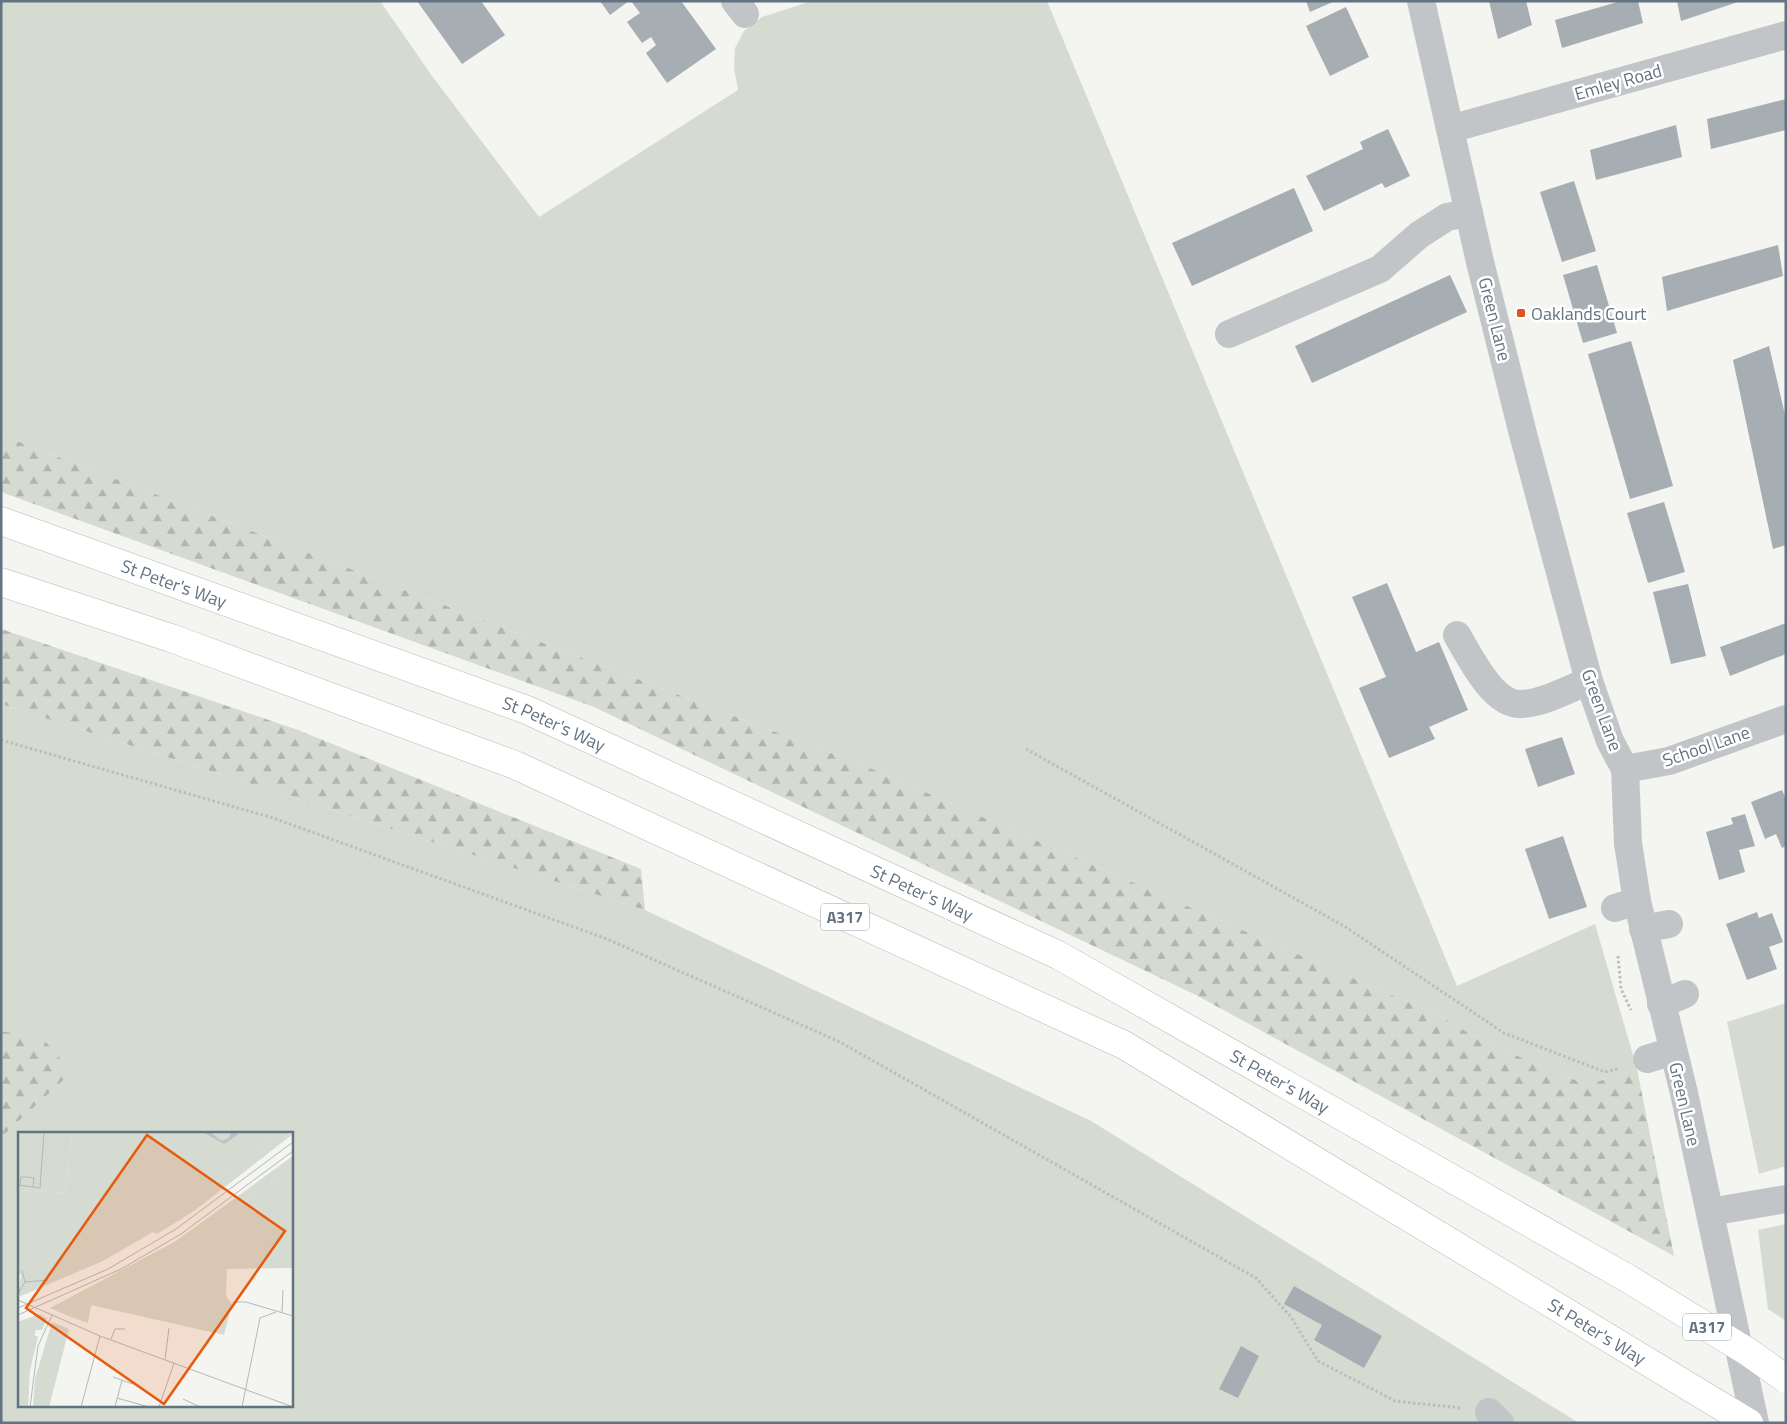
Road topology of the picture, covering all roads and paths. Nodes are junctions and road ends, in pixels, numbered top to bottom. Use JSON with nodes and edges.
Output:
{"nodes":[{"id":1,"x":1421,"y":1,"type":"edge"},
{"id":2,"x":1786,"y":35,"type":"edge"},
{"id":3,"x":1450,"y":129,"type":"junction"},
{"id":4,"x":1469,"y":213,"type":"junction"},
{"id":5,"x":1229,"y":334,"type":"dead end"},
{"id":6,"x":1,"y":521,"type":"edge"},
{"id":7,"x":1,"y":582,"type":"edge"},
{"id":8,"x":1457,"y":635,"type":"dead end"},
{"id":9,"x":1589,"y":681,"type":"junction"},
{"id":10,"x":1786,"y":719,"type":"edge"},
{"id":11,"x":1,"y":740,"type":"edge"},
{"id":12,"x":1026,"y":749,"type":"dead end"},
{"id":13,"x":1625,"y":769,"type":"junction"},
{"id":14,"x":1673,"y":1051,"type":"junction"},
{"id":15,"x":1646,"y":1060,"type":"joint"},
{"id":16,"x":1786,"y":1199,"type":"edge"},
{"id":17,"x":1710,"y":1212,"type":"junction"},
{"id":18,"x":1786,"y":1379,"type":"edge"},
{"id":19,"x":1494,"y":1418,"type":"edge"},
{"id":20,"x":1749,"y":1423,"type":"edge"},
{"id":21,"x":1755,"y":1423,"type":"edge"}],
"edges":[{"from":1,"to":3,"type":"street","name":"Green Lane"},
{"from":2,"to":3,"type":"street","name":"Emley Road"},
{"from":3,"to":4,"type":"street","name":"Green Lane"},
{"from":4,"to":5,"type":"street"},
{"from":4,"to":9,"type":"street","name":"Green Lane"},
{"from":6,"to":18,"type":"main road","name":"St Peter's Way","number":"A317","bridge":true},
{"from":7,"to":20,"type":"main road","name":"St Peter's Way","number":"A317"},
{"from":8,"to":9,"type":"street"},
{"from":9,"to":13,"type":"street","name":"Green Lane"},
{"from":10,"to":13,"type":"street","name":"School Lane"},
{"from":11,"to":19,"type":"path"},
{"from":12,"to":15,"type":"path"},
{"from":13,"to":14,"type":"street","name":"Green Lane"},
{"from":14,"to":15,"type":"street"},
{"from":14,"to":17,"type":"street","name":"Green Lane"},
{"from":16,"to":17,"type":"street"},
{"from":17,"to":21,"type":"street","name":"Green Lane"}]}
